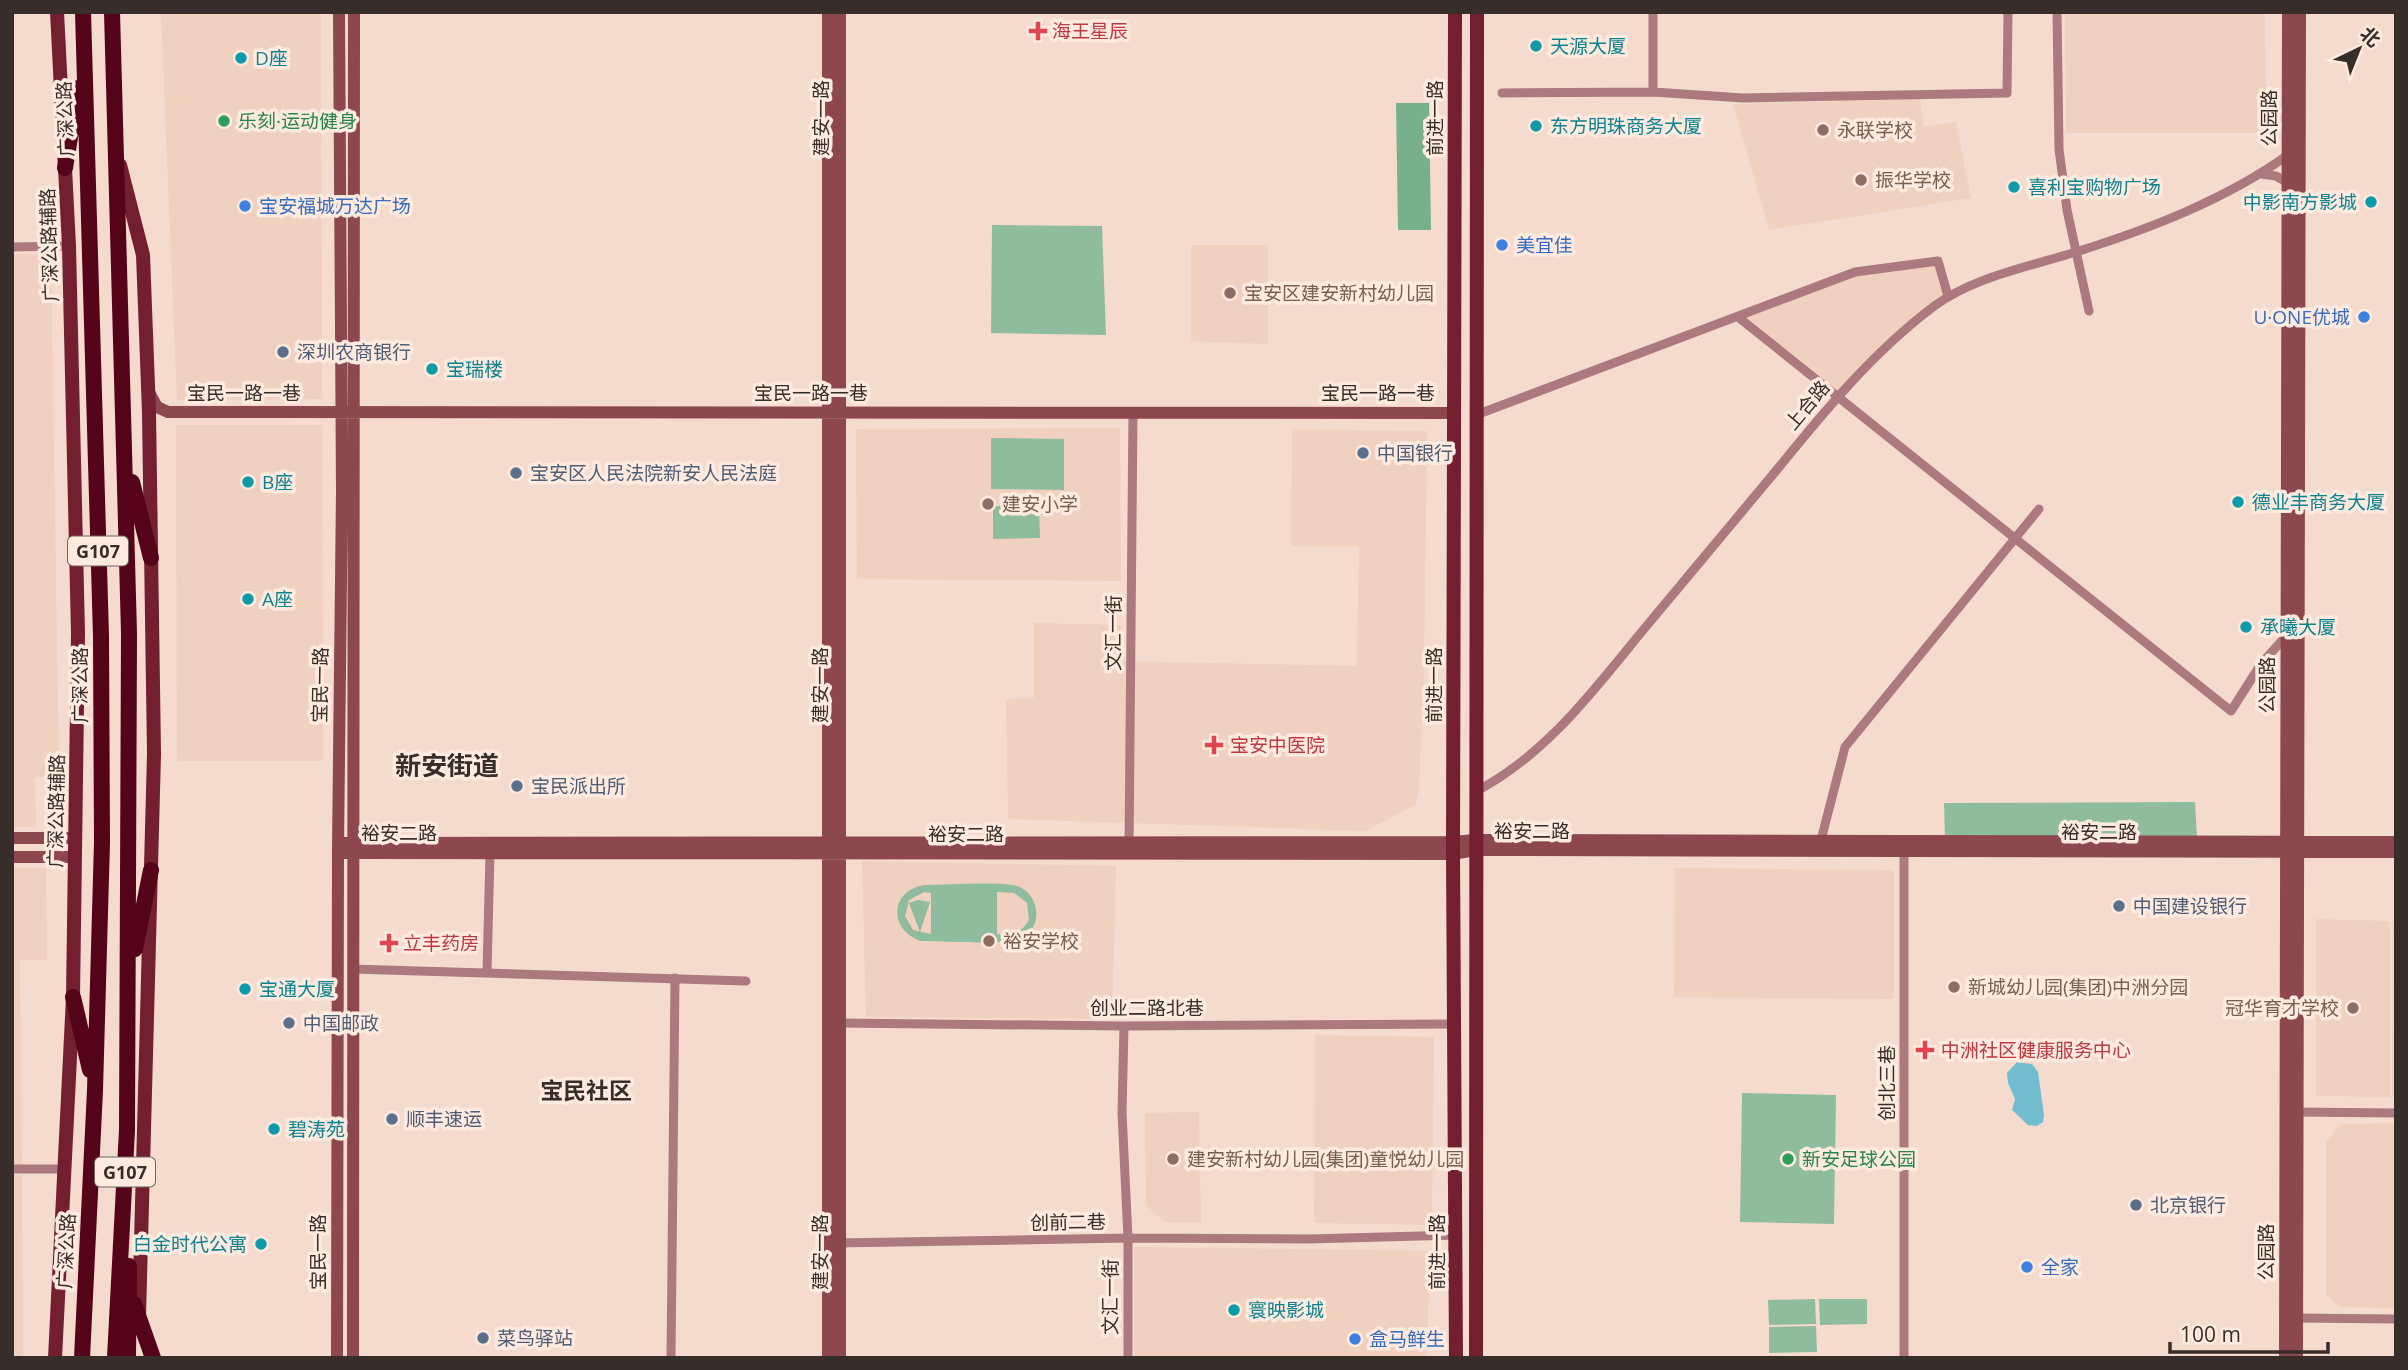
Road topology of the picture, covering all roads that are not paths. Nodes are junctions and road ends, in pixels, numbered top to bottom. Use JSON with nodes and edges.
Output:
{"nodes":[{"id":1,"x":57,"y":12,"type":"edge"},
{"id":2,"x":83,"y":12,"type":"edge"},
{"id":3,"x":112,"y":12,"type":"edge"},
{"id":4,"x":339,"y":12,"type":"edge"},
{"id":5,"x":354,"y":12,"type":"edge"},
{"id":6,"x":840,"y":12,"type":"edge"},
{"id":7,"x":848,"y":12,"type":"edge"},
{"id":8,"x":1455,"y":12,"type":"edge"},
{"id":9,"x":1477,"y":12,"type":"edge"},
{"id":10,"x":1653,"y":12,"type":"edge"},
{"id":11,"x":2008,"y":12,"type":"edge"},
{"id":12,"x":2056,"y":12,"type":"edge"},
{"id":13,"x":2288,"y":12,"type":"edge"},
{"id":14,"x":2300,"y":12,"type":"edge"},
{"id":15,"x":827,"y":15,"type":"edge"},
{"id":16,"x":840,"y":31,"type":"junction"},
{"id":17,"x":84,"y":51,"type":"junction"},
{"id":18,"x":1654,"y":92,"type":"junction"},
{"id":19,"x":1502,"y":93,"type":"dead end"},
{"id":20,"x":116,"y":149,"type":"junction"},
{"id":21,"x":2288,"y":155,"type":"junction"},
{"id":22,"x":65,"y":168,"type":"junction"},
{"id":23,"x":2261,"y":174,"type":"junction"},
{"id":24,"x":2288,"y":183,"type":"junction"},
{"id":25,"x":69,"y":246,"type":"junction"},
{"id":26,"x":12,"y":247,"type":"edge"},
{"id":27,"x":2076,"y":252,"type":"junction"},
{"id":28,"x":1948,"y":296,"type":"junction"},
{"id":29,"x":2089,"y":311,"type":"dead end"},
{"id":30,"x":1738,"y":317,"type":"junction"},
{"id":31,"x":148,"y":388,"type":"junction"},
{"id":32,"x":1837,"y":396,"type":"junction"},
{"id":33,"x":341,"y":411,"type":"junction"},
{"id":34,"x":355,"y":411,"type":"junction"},
{"id":35,"x":168,"y":412,"type":"junction"},
{"id":36,"x":834,"y":412,"type":"junction"},
{"id":37,"x":1133,"y":412,"type":"junction"},
{"id":38,"x":1454,"y":413,"type":"junction"},
{"id":39,"x":1476,"y":415,"type":"junction"},
{"id":40,"x":149,"y":436,"type":"junction"},
{"id":41,"x":124,"y":451,"type":"junction"},
{"id":42,"x":2039,"y":509,"type":"dead end"},
{"id":43,"x":2013,"y":537,"type":"junction"},
{"id":44,"x":151,"y":558,"type":"junction"},
{"id":45,"x":2287,"y":635,"type":"junction"},
{"id":46,"x":1475,"y":792,"type":"junction"},
{"id":47,"x":12,"y":838,"type":"edge"},
{"id":48,"x":74,"y":838,"type":"junction"},
{"id":49,"x":2396,"y":842,"type":"edge"},
{"id":50,"x":1475,"y":845,"type":"junction"},
{"id":51,"x":1820,"y":846,"type":"junction"},
{"id":52,"x":338,"y":847,"type":"junction"},
{"id":53,"x":2292,"y":847,"type":"junction"},
{"id":54,"x":354,"y":848,"type":"junction"},
{"id":55,"x":834,"y":848,"type":"junction"},
{"id":56,"x":1129,"y":848,"type":"junction"},
{"id":57,"x":1453,"y":848,"type":"junction"},
{"id":58,"x":1904,"y":851,"type":"junction"},
{"id":59,"x":2396,"y":852,"type":"edge"},
{"id":60,"x":490,"y":853,"type":"junction"},
{"id":61,"x":12,"y":857,"type":"edge"},
{"id":62,"x":74,"y":857,"type":"junction"},
{"id":63,"x":151,"y":870,"type":"junction"},
{"id":64,"x":352,"y":969,"type":"junction"},
{"id":65,"x":487,"y":972,"type":"junction"},
{"id":66,"x":675,"y":978,"type":"junction"},
{"id":67,"x":746,"y":981,"type":"dead end"},
{"id":68,"x":127,"y":986,"type":"junction"},
{"id":69,"x":73,"y":997,"type":"junction"},
{"id":70,"x":1454,"y":1003,"type":"junction"},
{"id":71,"x":1475,"y":1003,"type":"junction"},
{"id":72,"x":839,"y":1023,"type":"junction"},
{"id":73,"x":1454,"y":1024,"type":"junction"},
{"id":74,"x":1124,"y":1026,"type":"junction"},
{"id":75,"x":95,"y":1090,"type":"junction"},
{"id":76,"x":2292,"y":1112,"type":"junction"},
{"id":77,"x":2396,"y":1112,"type":"edge"},
{"id":78,"x":125,"y":1168,"type":"junction"},
{"id":79,"x":12,"y":1169,"type":"edge"},
{"id":80,"x":65,"y":1169,"type":"junction"},
{"id":81,"x":1457,"y":1235,"type":"junction"},
{"id":82,"x":1128,"y":1238,"type":"junction"},
{"id":83,"x":834,"y":1242,"type":"junction"},
{"id":84,"x":130,"y":1291,"type":"junction"},
{"id":85,"x":2291,"y":1318,"type":"junction"},
{"id":86,"x":139,"y":1319,"type":"junction"},
{"id":87,"x":2396,"y":1319,"type":"edge"},
{"id":88,"x":55,"y":1358,"type":"edge"},
{"id":89,"x":79,"y":1358,"type":"edge"},
{"id":90,"x":115,"y":1358,"type":"edge"},
{"id":91,"x":128,"y":1358,"type":"edge"},
{"id":92,"x":145,"y":1358,"type":"edge"},
{"id":93,"x":153,"y":1358,"type":"edge"},
{"id":94,"x":337,"y":1358,"type":"edge"},
{"id":95,"x":353,"y":1358,"type":"edge"},
{"id":96,"x":671,"y":1358,"type":"edge"},
{"id":97,"x":828,"y":1358,"type":"edge"},
{"id":98,"x":840,"y":1358,"type":"edge"},
{"id":99,"x":1128,"y":1358,"type":"edge"},
{"id":100,"x":1456,"y":1358,"type":"edge"},
{"id":101,"x":1476,"y":1358,"type":"edge"},
{"id":102,"x":1904,"y":1358,"type":"edge"},
{"id":103,"x":2285,"y":1358,"type":"edge"},
{"id":104,"x":2297,"y":1358,"type":"edge"}],
"edges":[{"from":1,"to":22,"type":"main road","name":"广深公路辅路"},
{"from":2,"to":17,"type":"highway","name":"广深公路","number":"G107"},
{"from":3,"to":20,"type":"highway","number":"G107"},
{"from":4,"to":33,"type":"main road","name":"宝民一路"},
{"from":5,"to":34,"type":"main road","name":"宝民一路"},
{"from":6,"to":16,"type":"main road","name":"建安一路"},
{"from":7,"to":16,"type":"main road"},
{"from":8,"to":38,"type":"main road","name":"前进一路"},
{"from":9,"to":39,"type":"main road","name":"前进一路"},
{"from":10,"to":18,"type":"street"},
{"from":11,"to":18,"type":"street"},
{"from":12,"to":27,"type":"street"},
{"from":13,"to":21,"type":"main road","name":"公园路"},
{"from":14,"to":53,"type":"main road","name":"公园路"},
{"from":15,"to":36,"type":"main road","name":"建安一路"},
{"from":16,"to":36,"type":"main road","name":"建安一路"},
{"from":17,"to":22,"type":"highway"},
{"from":17,"to":75,"type":"highway","name":"广深公路","number":"G107"},
{"from":18,"to":19,"type":"street"},
{"from":20,"to":31,"type":"main road"},
{"from":20,"to":41,"type":"highway","number":"G107"},
{"from":21,"to":23,"type":"street","name":"上合路"},
{"from":21,"to":24,"type":"main road","name":"公园路"},
{"from":22,"to":25,"type":"main road","name":"广深公路辅路"},
{"from":23,"to":24,"type":"street"},
{"from":23,"to":27,"type":"street","name":"上合路"},
{"from":24,"to":45,"type":"main road","name":"公园路"},
{"from":25,"to":26,"type":"street"},
{"from":25,"to":48,"type":"main road","name":"广深公路辅路"},
{"from":27,"to":28,"type":"street","name":"上合路"},
{"from":27,"to":29,"type":"street"},
{"from":28,"to":30,"type":"street"},
{"from":28,"to":32,"type":"street","name":"上合路"},
{"from":30,"to":32,"type":"street"},
{"from":30,"to":39,"type":"street"},
{"from":31,"to":35,"type":"main road"},
{"from":31,"to":40,"type":"main road"},
{"from":32,"to":43,"type":"street"},
{"from":32,"to":46,"type":"street","name":"上合路"},
{"from":33,"to":34,"type":"main road","name":"宝民一路一巷"},
{"from":33,"to":35,"type":"main road","name":"宝民一路一巷"},
{"from":33,"to":52,"type":"main road","name":"宝民一路"},
{"from":34,"to":36,"type":"main road","name":"宝民一路一巷"},
{"from":34,"to":54,"type":"main road","name":"宝民一路"},
{"from":35,"to":40,"type":"main road"},
{"from":36,"to":37,"type":"main road","name":"宝民一路一巷"},
{"from":36,"to":55,"type":"main road","name":"建安一路"},
{"from":37,"to":38,"type":"main road","name":"宝民一路一巷"},
{"from":37,"to":56,"type":"street","name":"文汇一街"},
{"from":38,"to":57,"type":"main road","name":"前进一路"},
{"from":39,"to":46,"type":"main road","name":"前进一路"},
{"from":40,"to":44,"type":"main road"},
{"from":41,"to":44,"type":"highway"},
{"from":41,"to":68,"type":"highway","number":"G107"},
{"from":42,"to":43,"type":"street"},
{"from":43,"to":45,"type":"street"},
{"from":43,"to":51,"type":"street"},
{"from":44,"to":63,"type":"main road"},
{"from":45,"to":53,"type":"main road","name":"公园路"},
{"from":46,"to":50,"type":"main road","name":"前进一路"},
{"from":47,"to":48,"type":"main road"},
{"from":48,"to":62,"type":"main road","name":"广深公路辅路"},
{"from":49,"to":53,"type":"main road","name":"裕安二路"},
{"from":50,"to":51,"type":"main road","name":"裕安二路"},
{"from":50,"to":57,"type":"main road","name":"裕安二路"},
{"from":50,"to":71,"type":"main road","name":"前进一路"},
{"from":51,"to":53,"type":"main road","name":"裕安二路"},
{"from":51,"to":58,"type":"main road","name":"裕安二路"},
{"from":52,"to":54,"type":"main road","name":"裕安二路"},
{"from":52,"to":94,"type":"main road","name":"宝民一路"},
{"from":53,"to":58,"type":"main road","name":"裕安二路"},
{"from":53,"to":59,"type":"main road","name":"裕安二路"},
{"from":53,"to":76,"type":"main road","name":"公园路"},
{"from":54,"to":55,"type":"main road","name":"裕安二路"},
{"from":54,"to":60,"type":"main road","name":"裕安二路"},
{"from":54,"to":64,"type":"main road","name":"宝民一路"},
{"from":55,"to":56,"type":"main road","name":"裕安二路"},
{"from":55,"to":60,"type":"main road","name":"裕安二路"},
{"from":55,"to":72,"type":"main road","name":"建安一路"},
{"from":55,"to":83,"type":"main road","name":"建安一路"},
{"from":56,"to":57,"type":"main road","name":"裕安二路"},
{"from":57,"to":70,"type":"main road","name":"前进一路"},
{"from":58,"to":102,"type":"street","name":"创北三巷"},
{"from":60,"to":65,"type":"street"},
{"from":61,"to":62,"type":"main road"},
{"from":62,"to":69,"type":"main road","name":"广深公路辅路"},
{"from":63,"to":68,"type":"highway"},
{"from":63,"to":86,"type":"main road"},
{"from":64,"to":65,"type":"street"},
{"from":64,"to":95,"type":"main road","name":"宝民一路"},
{"from":65,"to":66,"type":"street"},
{"from":66,"to":67,"type":"street"},
{"from":66,"to":96,"type":"street"},
{"from":68,"to":78,"type":"highway","number":"G107"},
{"from":69,"to":75,"type":"highway"},
{"from":69,"to":80,"type":"main road","name":"广深公路辅路"},
{"from":70,"to":71,"type":"main road"},
{"from":70,"to":73,"type":"main road","name":"前进一路"},
{"from":71,"to":101,"type":"main road","name":"前进一路"},
{"from":72,"to":74,"type":"street","name":"创业二路北巷"},
{"from":72,"to":83,"type":"main road","name":"建安一路"},
{"from":73,"to":74,"type":"street","name":"创业二路北巷"},
{"from":73,"to":81,"type":"main road","name":"前进一路"},
{"from":74,"to":82,"type":"street","name":"文汇一街"},
{"from":75,"to":89,"type":"highway","name":"广深公路","number":"G107"},
{"from":76,"to":77,"type":"street"},
{"from":76,"to":85,"type":"main road","name":"公园路"},
{"from":78,"to":84,"type":"highway"},
{"from":78,"to":90,"type":"highway","number":"G107"},
{"from":79,"to":80,"type":"street"},
{"from":80,"to":88,"type":"main road","name":"广深公路辅路"},
{"from":81,"to":82,"type":"street","name":"创前二巷"},
{"from":81,"to":100,"type":"main road","name":"前进一路"},
{"from":82,"to":83,"type":"street","name":"创前二巷"},
{"from":82,"to":99,"type":"street","name":"文汇一街"},
{"from":83,"to":97,"type":"main road","name":"建安一路"},
{"from":83,"to":98,"type":"main road","name":"建安一路"},
{"from":84,"to":86,"type":"highway"},
{"from":84,"to":91,"type":"highway"},
{"from":85,"to":87,"type":"street"},
{"from":85,"to":103,"type":"main road","name":"公园路"},
{"from":85,"to":104,"type":"main road","name":"公园路"},
{"from":86,"to":92,"type":"highway"},
{"from":86,"to":93,"type":"highway"}]}
